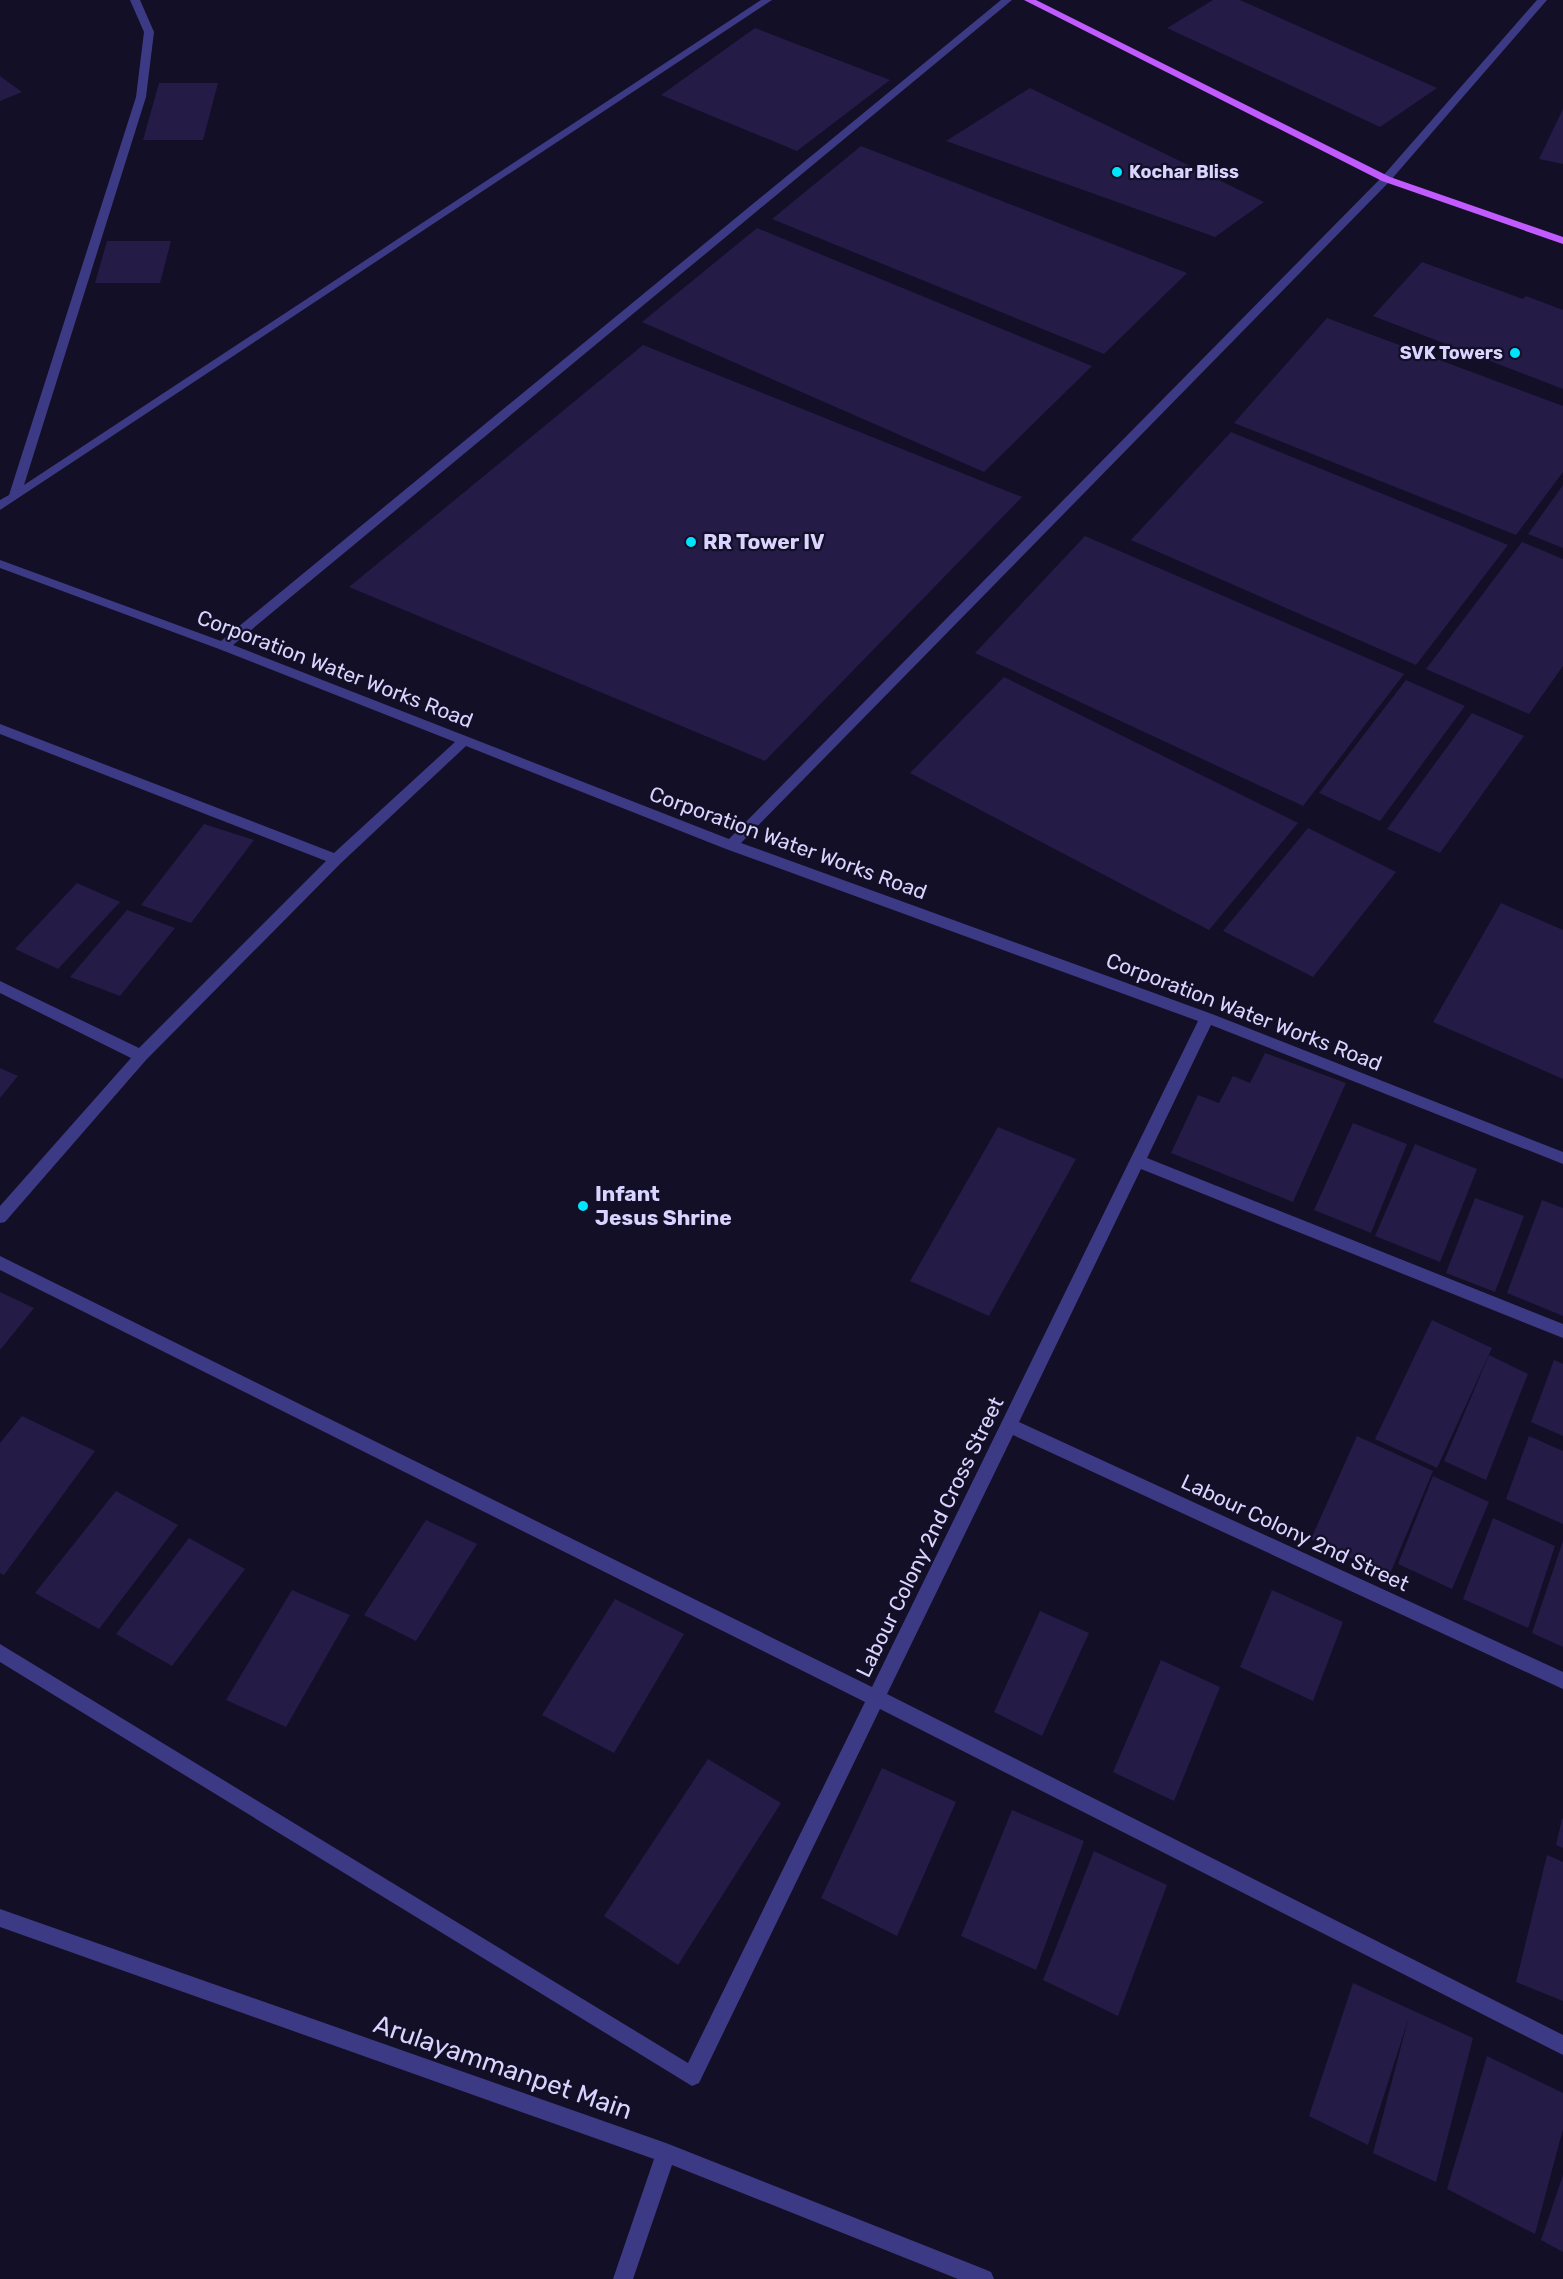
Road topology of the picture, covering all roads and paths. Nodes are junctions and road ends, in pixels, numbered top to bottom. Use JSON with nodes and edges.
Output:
{"nodes":[{"id":1,"x":135,"y":0,"type":"edge"},
{"id":2,"x":767,"y":0,"type":"edge"},
{"id":3,"x":1006,"y":0,"type":"edge"},
{"id":4,"x":1029,"y":0,"type":"edge"},
{"id":5,"x":1542,"y":0,"type":"edge"},
{"id":6,"x":1386,"y":179,"type":"junction"},
{"id":7,"x":1563,"y":241,"type":"edge"},
{"id":8,"x":14,"y":497,"type":"junction"},
{"id":9,"x":0,"y":506,"type":"edge"},
{"id":10,"x":0,"y":564,"type":"edge"},
{"id":11,"x":224,"y":646,"type":"junction"},
{"id":12,"x":0,"y":729,"type":"edge"},
{"id":13,"x":463,"y":742,"type":"junction"},
{"id":14,"x":731,"y":845,"type":"junction"},
{"id":15,"x":336,"y":859,"type":"junction"},
{"id":16,"x":0,"y":987,"type":"edge"},
{"id":17,"x":1207,"y":1018,"type":"junction"},
{"id":18,"x":141,"y":1056,"type":"junction"},
{"id":19,"x":1563,"y":1158,"type":"edge"},
{"id":20,"x":1138,"y":1161,"type":"junction"},
{"id":21,"x":0,"y":1217,"type":"edge"},
{"id":22,"x":0,"y":1263,"type":"edge"},
{"id":23,"x":1563,"y":1331,"type":"edge"},
{"id":24,"x":1009,"y":1425,"type":"junction"},
{"id":25,"x":0,"y":1652,"type":"edge"},
{"id":26,"x":1563,"y":1681,"type":"edge"},
{"id":27,"x":876,"y":1698,"type":"junction"},
{"id":28,"x":0,"y":1918,"type":"edge"},
{"id":29,"x":1563,"y":2045,"type":"edge"},
{"id":30,"x":666,"y":2153,"type":"junction"},
{"id":31,"x":623,"y":2279,"type":"edge"},
{"id":32,"x":984,"y":2279,"type":"edge"}],
"edges":[{"from":1,"to":8,"type":"street"},
{"from":2,"to":8,"type":"street"},
{"from":3,"to":11,"type":"street"},
{"from":4,"to":6,"type":"main road"},
{"from":5,"to":6,"type":"street"},
{"from":6,"to":7,"type":"main road"},
{"from":6,"to":14,"type":"street"},
{"from":8,"to":9,"type":"street"},
{"from":10,"to":11,"type":"street","name":"Corporation Water Works Road"},
{"from":11,"to":13,"type":"street","name":"Corporation Water Works Road"},
{"from":12,"to":15,"type":"street"},
{"from":13,"to":14,"type":"street","name":"Corporation Water Works Road"},
{"from":13,"to":15,"type":"street"},
{"from":14,"to":17,"type":"street","name":"Corporation Water Works Road"},
{"from":15,"to":18,"type":"street"},
{"from":16,"to":18,"type":"street"},
{"from":17,"to":19,"type":"street","name":"Corporation Water Works Road"},
{"from":17,"to":20,"type":"street","name":"Labour Colony 2nd Cross Street"},
{"from":18,"to":21,"type":"street"},
{"from":20,"to":23,"type":"street"},
{"from":20,"to":24,"type":"street","name":"Labour Colony 2nd Cross Street"},
{"from":22,"to":27,"type":"street"},
{"from":24,"to":26,"type":"street","name":"Labour Colony 2nd Street"},
{"from":24,"to":27,"type":"street","name":"Labour Colony 2nd Cross Street"},
{"from":25,"to":27,"type":"street","name":"Labour Colony 2nd Cross Street"},
{"from":27,"to":29,"type":"street"},
{"from":28,"to":30,"type":"street","name":"Arulayammanpet Main"},
{"from":30,"to":31,"type":"street"},
{"from":30,"to":32,"type":"street","name":"Arulayammanpet Main"}]}
